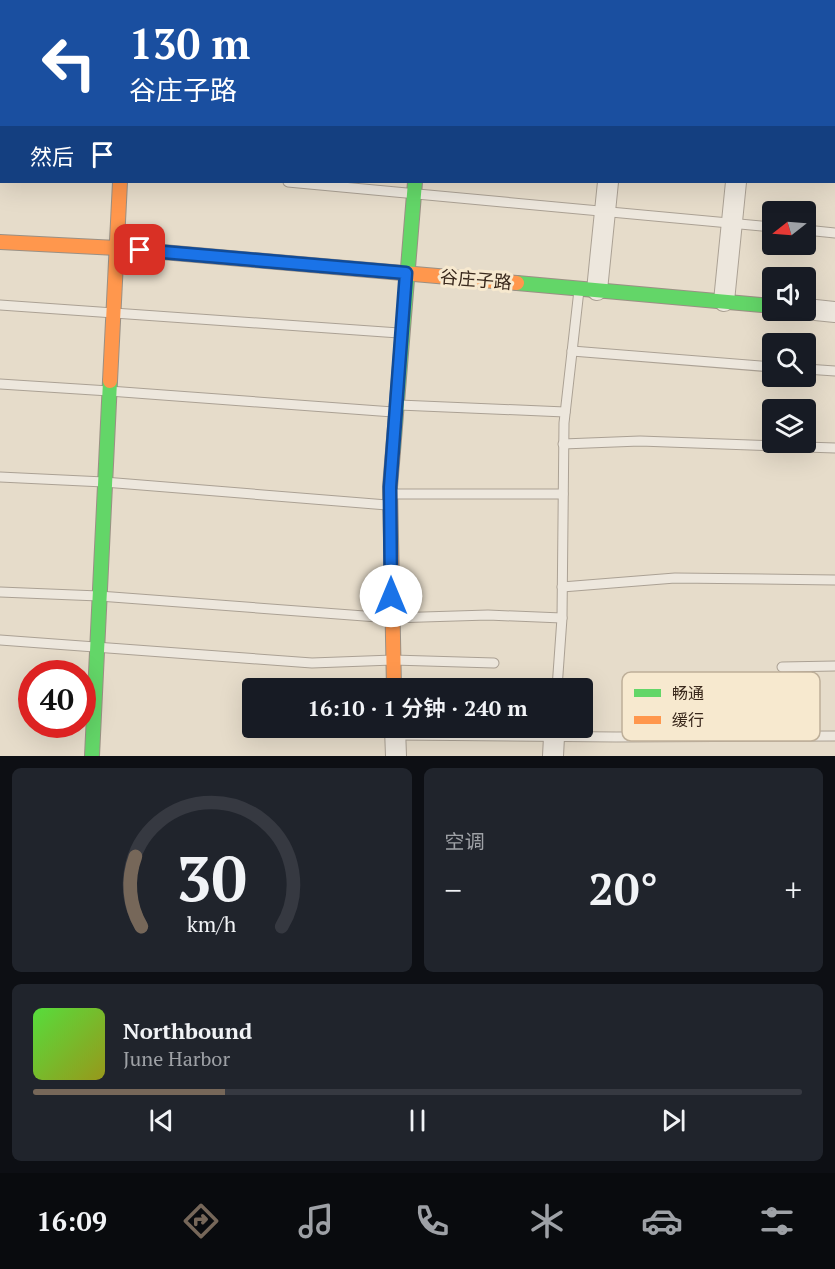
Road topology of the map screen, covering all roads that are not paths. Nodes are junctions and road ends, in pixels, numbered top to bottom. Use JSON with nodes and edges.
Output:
{"nodes":[{"id":1,"x":120,"y":183,"type":"edge"},
{"id":2,"x":313,"y":183,"type":"edge"},
{"id":3,"x":608,"y":183,"type":"edge"},
{"id":4,"x":736,"y":183,"type":"edge"},
{"id":5,"x":414,"y":187,"type":"edge"},
{"id":6,"x":605,"y":212,"type":"junction"},
{"id":7,"x":732,"y":224,"type":"junction"},
{"id":8,"x":762,"y":226,"type":"edge"},
{"id":9,"x":816,"y":231,"type":"edge"},
{"id":10,"x":835,"y":233,"type":"edge"},
{"id":11,"x":0,"y":242,"type":"edge"},
{"id":12,"x":117,"y":249,"type":"junction"},
{"id":13,"x":406,"y":273,"type":"junction"},
{"id":14,"x":589,"y":289,"type":"junction"},
{"id":15,"x":724,"y":301,"type":"junction"},
{"id":16,"x":0,"y":305,"type":"edge"},
{"id":17,"x":762,"y":305,"type":"edge"},
{"id":18,"x":816,"y":310,"type":"edge"},
{"id":19,"x":114,"y":312,"type":"junction"},
{"id":20,"x":835,"y":312,"type":"edge"},
{"id":21,"x":401,"y":334,"type":"junction"},
{"id":22,"x":572,"y":351,"type":"junction"},
{"id":23,"x":762,"y":366,"type":"edge"},
{"id":24,"x":816,"y":370,"type":"edge"},
{"id":25,"x":835,"y":371,"type":"edge"},
{"id":26,"x":0,"y":384,"type":"edge"},
{"id":27,"x":110,"y":391,"type":"junction"},
{"id":28,"x":396,"y":409,"type":"junction"},
{"id":29,"x":565,"y":412,"type":"junction"},
{"id":30,"x":563,"y":444,"type":"junction"},
{"id":31,"x":835,"y":448,"type":"edge"},
{"id":32,"x":0,"y":477,"type":"edge"},
{"id":33,"x":104,"y":482,"type":"junction"},
{"id":34,"x":563,"y":494,"type":"junction"},
{"id":35,"x":390,"y":500,"type":"junction"},
{"id":36,"x":835,"y":580,"type":"edge"},
{"id":37,"x":562,"y":587,"type":"junction"},
{"id":38,"x":0,"y":592,"type":"edge"},
{"id":39,"x":99,"y":596,"type":"junction"},
{"id":40,"x":391,"y":618,"type":"junction"},
{"id":41,"x":562,"y":618,"type":"junction"},
{"id":42,"x":0,"y":640,"type":"edge"},
{"id":43,"x":96,"y":646,"type":"junction"},
{"id":44,"x":393,"y":660,"type":"junction"},
{"id":45,"x":494,"y":663,"type":"dead end"},
{"id":46,"x":835,"y":666,"type":"edge"},
{"id":47,"x":782,"y":667,"type":"dead end"},
{"id":48,"x":394,"y":678,"type":"edge"},
{"id":49,"x":558,"y":678,"type":"edge"},
{"id":50,"x":820,"y":736,"type":"edge"},
{"id":51,"x":835,"y":736,"type":"edge"},
{"id":52,"x":395,"y":738,"type":"edge"},
{"id":53,"x":519,"y":738,"type":"edge"},
{"id":54,"x":622,"y":739,"type":"edge"},
{"id":55,"x":554,"y":740,"type":"edge"},
{"id":56,"x":92,"y":756,"type":"edge"},
{"id":57,"x":396,"y":756,"type":"edge"}],
"edges":[{"from":1,"to":12,"type":"street"},
{"from":2,"to":5,"type":"lane"},
{"from":3,"to":6,"type":"street"},
{"from":4,"to":7,"type":"street"},
{"from":5,"to":6,"type":"lane"},
{"from":5,"to":13,"type":"street"},
{"from":6,"to":7,"type":"lane"},
{"from":6,"to":14,"type":"street"},
{"from":7,"to":8,"type":"lane"},
{"from":7,"to":15,"type":"street"},
{"from":9,"to":10,"type":"lane"},
{"from":11,"to":12,"type":"street","name":"谷庄子路"},
{"from":12,"to":13,"type":"street","name":"谷庄子路"},
{"from":12,"to":19,"type":"street"},
{"from":13,"to":14,"type":"street","name":"谷庄子路"},
{"from":13,"to":21,"type":"street"},
{"from":14,"to":15,"type":"street","name":"谷庄子路"},
{"from":14,"to":22,"type":"lane"},
{"from":15,"to":17,"type":"street","name":"谷庄子路"},
{"from":16,"to":19,"type":"lane"},
{"from":18,"to":20,"type":"street"},
{"from":19,"to":21,"type":"lane"},
{"from":19,"to":27,"type":"street"},
{"from":21,"to":28,"type":"street"},
{"from":22,"to":23,"type":"lane"},
{"from":22,"to":29,"type":"lane"},
{"from":24,"to":25,"type":"lane"},
{"from":26,"to":27,"type":"lane"},
{"from":27,"to":28,"type":"lane"},
{"from":27,"to":33,"type":"street"},
{"from":28,"to":29,"type":"lane"},
{"from":28,"to":35,"type":"street"},
{"from":29,"to":30,"type":"lane"},
{"from":30,"to":31,"type":"lane"},
{"from":30,"to":34,"type":"lane"},
{"from":32,"to":33,"type":"lane"},
{"from":33,"to":35,"type":"lane"},
{"from":33,"to":39,"type":"street"},
{"from":34,"to":35,"type":"lane"},
{"from":34,"to":37,"type":"lane"},
{"from":35,"to":40,"type":"street"},
{"from":36,"to":37,"type":"lane"},
{"from":37,"to":41,"type":"lane"},
{"from":38,"to":39,"type":"lane"},
{"from":39,"to":40,"type":"lane"},
{"from":39,"to":43,"type":"street"},
{"from":40,"to":41,"type":"lane"},
{"from":40,"to":44,"type":"street"},
{"from":41,"to":49,"type":"lane"},
{"from":42,"to":43,"type":"lane"},
{"from":43,"to":44,"type":"lane"},
{"from":43,"to":56,"type":"street"},
{"from":44,"to":45,"type":"lane"},
{"from":44,"to":48,"type":"street"},
{"from":46,"to":47,"type":"lane"},
{"from":50,"to":51,"type":"lane"},
{"from":52,"to":57,"type":"street"},
{"from":53,"to":55,"type":"lane"},
{"from":54,"to":55,"type":"lane"}]}
